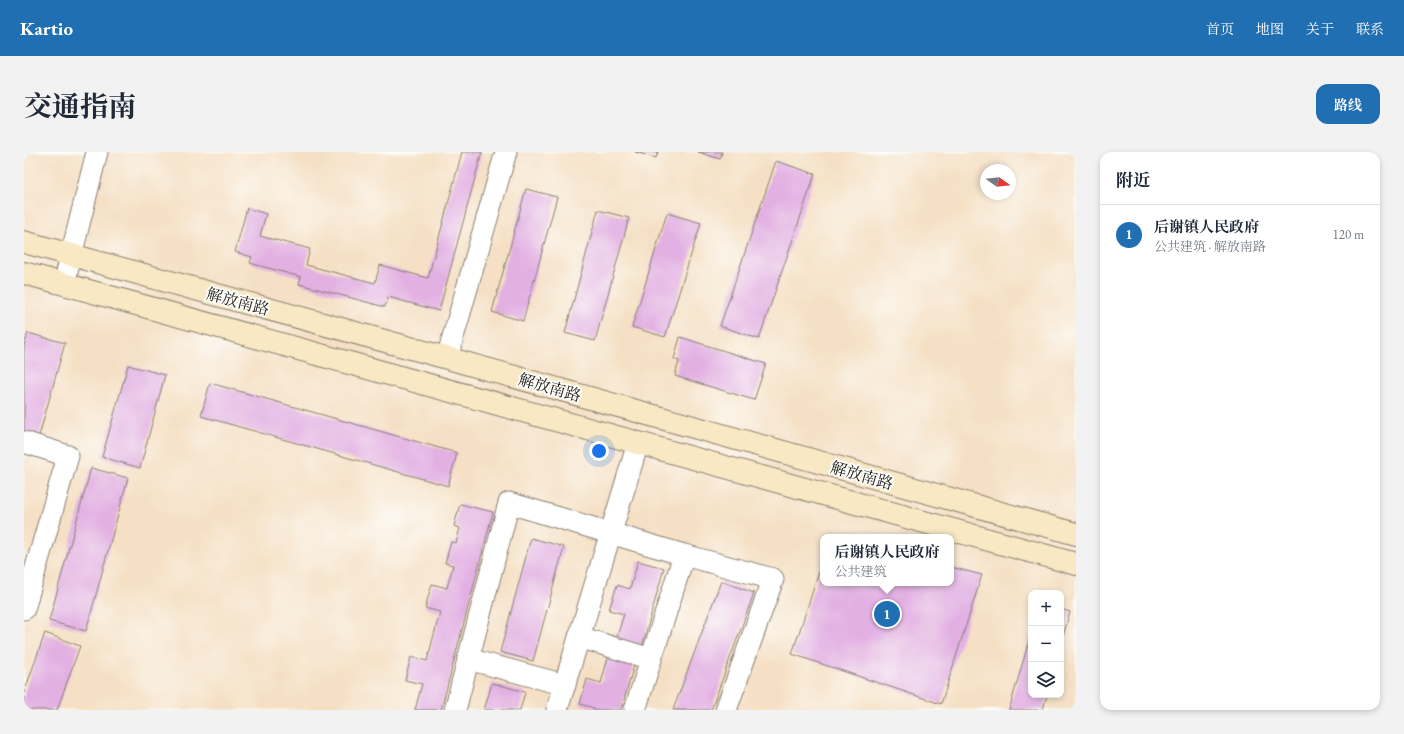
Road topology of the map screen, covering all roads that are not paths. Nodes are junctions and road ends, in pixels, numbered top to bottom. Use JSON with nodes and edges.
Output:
{"nodes":[{"id":1,"x":97,"y":152,"type":"edge"},
{"id":2,"x":506,"y":152,"type":"edge"},
{"id":3,"x":24,"y":242,"type":"edge"},
{"id":4,"x":71,"y":255,"type":"junction"},
{"id":5,"x":24,"y":273,"type":"edge"},
{"id":6,"x":64,"y":284,"type":"junction"},
{"id":7,"x":447,"y":358,"type":"junction"},
{"id":8,"x":24,"y":442,"type":"edge"},
{"id":9,"x":638,"y":443,"type":"junction"},
{"id":10,"x":610,"y":533,"type":"junction"},
{"id":11,"x":1076,"y":534,"type":"edge"},
{"id":12,"x":684,"y":555,"type":"junction"},
{"id":13,"x":1076,"y":564,"type":"edge"},
{"id":14,"x":24,"y":609,"type":"edge"},
{"id":15,"x":579,"y":637,"type":"junction"},
{"id":16,"x":468,"y":659,"type":"junction"},
{"id":17,"x":651,"y":660,"type":"junction"},
{"id":18,"x":565,"y":684,"type":"junction"},
{"id":19,"x":455,"y":710,"type":"edge"},
{"id":20,"x":557,"y":710,"type":"edge"},
{"id":21,"x":635,"y":710,"type":"edge"},
{"id":22,"x":726,"y":710,"type":"edge"}],
"edges":[{"from":1,"to":4,"type":"street"},
{"from":2,"to":7,"type":"street"},
{"from":3,"to":4,"type":"main road","name":"解放南路"},
{"from":4,"to":6,"type":"street"},
{"from":4,"to":7,"type":"main road","name":"解放南路"},
{"from":5,"to":6,"type":"main road","name":"解放南路"},
{"from":6,"to":9,"type":"main road","name":"解放南路"},
{"from":7,"to":11,"type":"main road","name":"解放南路"},
{"from":8,"to":14,"type":"street"},
{"from":9,"to":10,"type":"street"},
{"from":9,"to":13,"type":"main road","name":"解放南路"},
{"from":10,"to":12,"type":"street"},
{"from":10,"to":15,"type":"street"},
{"from":10,"to":16,"type":"street"},
{"from":12,"to":17,"type":"street"},
{"from":12,"to":22,"type":"street"},
{"from":15,"to":17,"type":"street"},
{"from":15,"to":18,"type":"street"},
{"from":16,"to":18,"type":"street"},
{"from":16,"to":19,"type":"street"},
{"from":17,"to":21,"type":"street"},
{"from":18,"to":20,"type":"street"}]}
